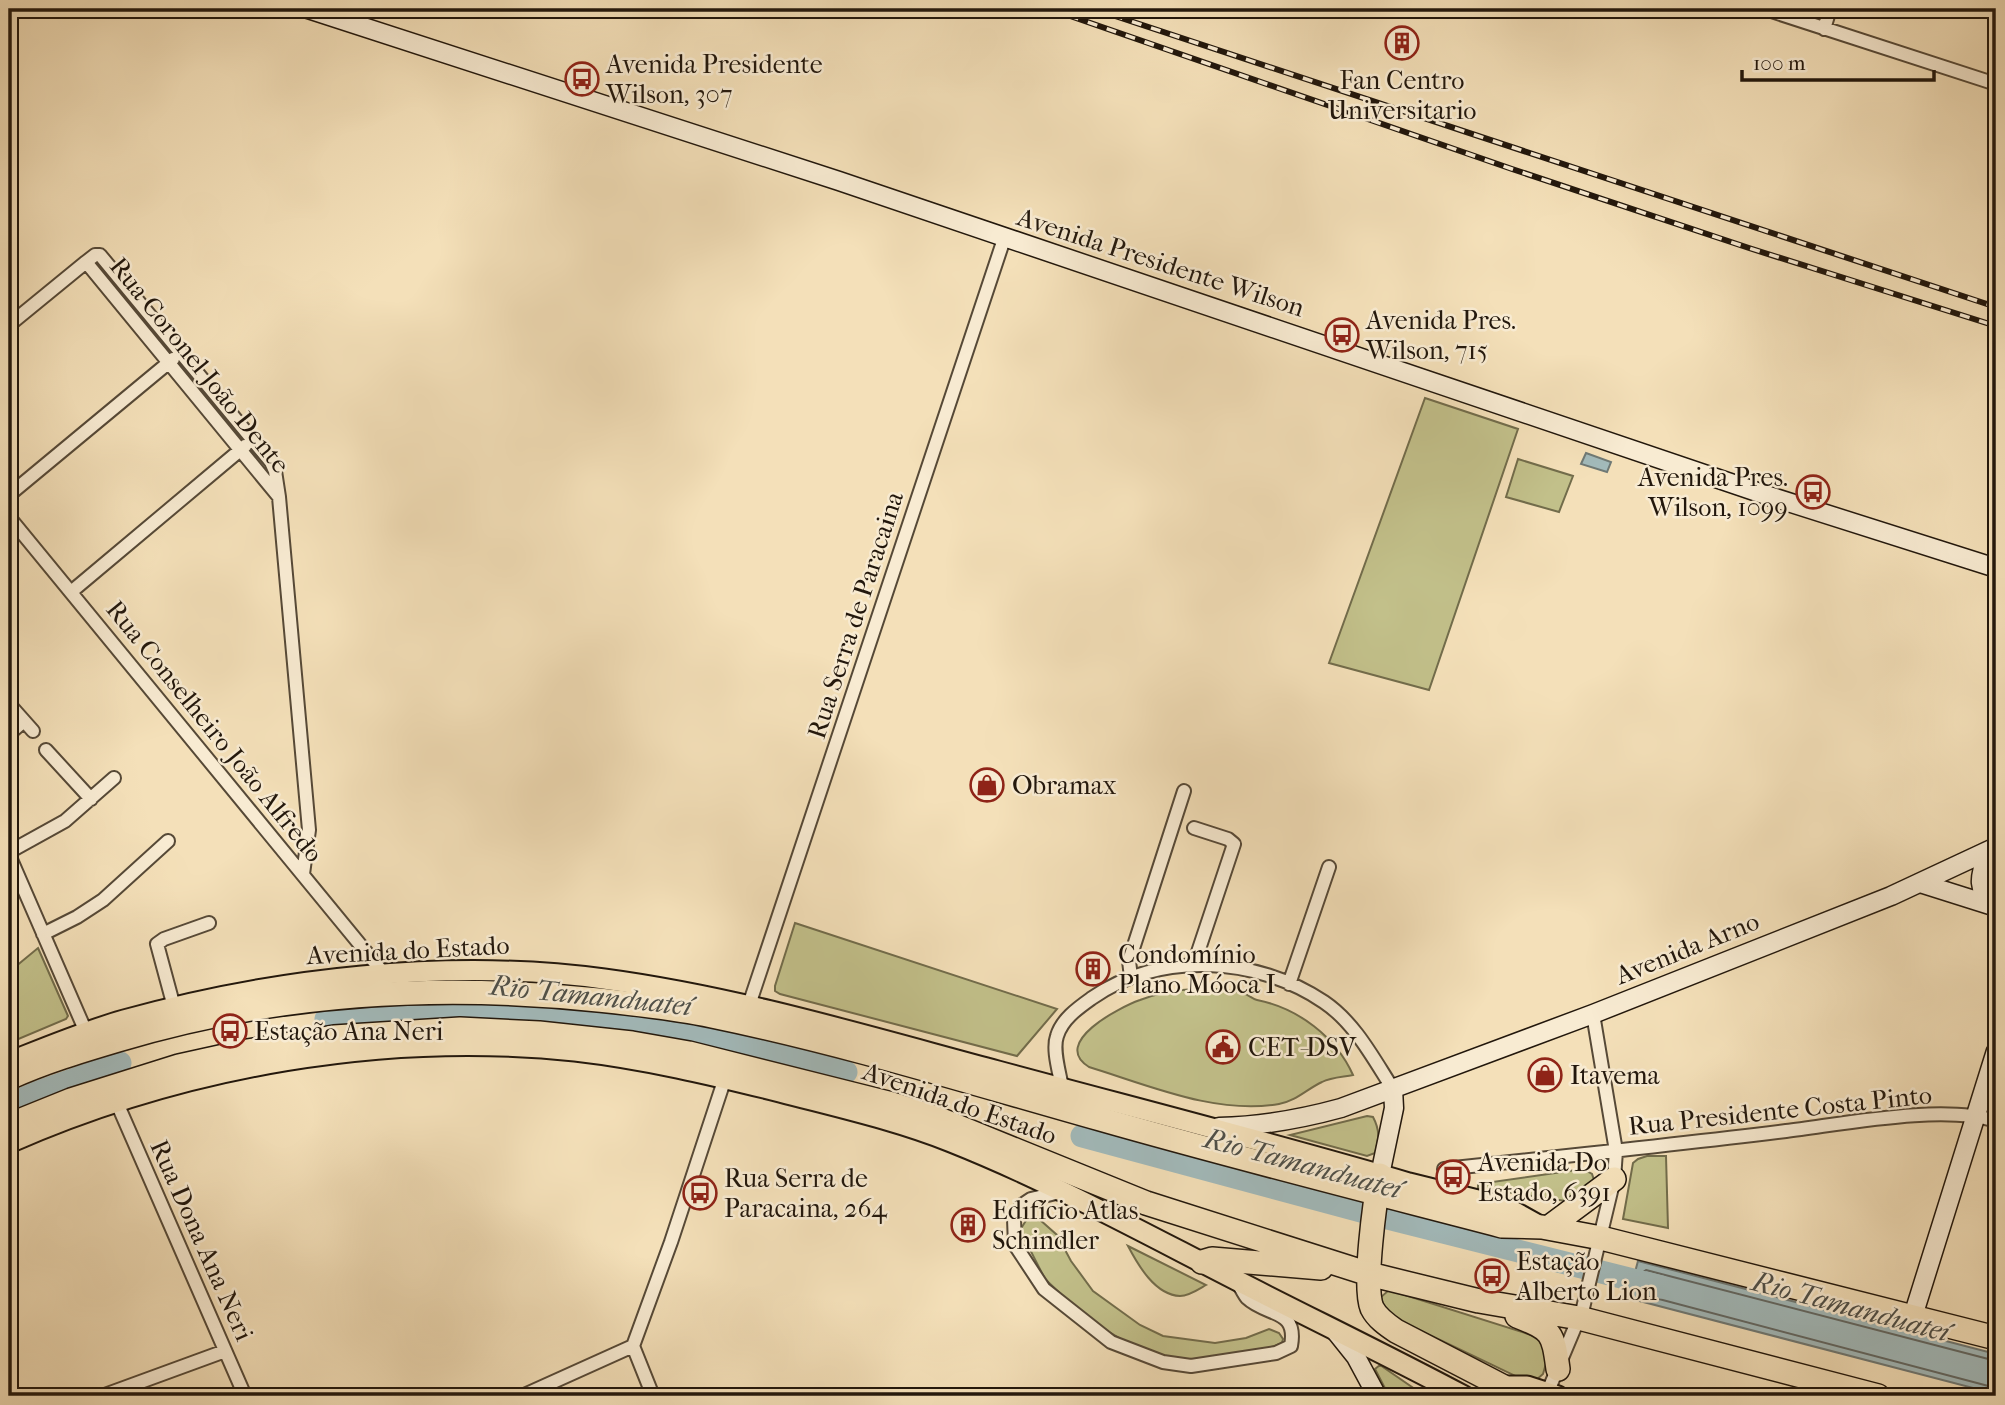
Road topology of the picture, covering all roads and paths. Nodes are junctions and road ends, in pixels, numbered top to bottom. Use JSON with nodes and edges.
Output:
{"nodes":[{"id":1,"x":308,"y":9,"type":"edge"},
{"id":2,"x":1765,"y":9,"type":"edge"},
{"id":3,"x":1830,"y":9,"type":"edge"},
{"id":4,"x":1824,"y":29,"type":"junction"},
{"id":5,"x":1996,"y":84,"type":"edge"},
{"id":6,"x":1004,"y":239,"type":"junction"},
{"id":7,"x":86,"y":262,"type":"junction"},
{"id":8,"x":9,"y":325,"type":"edge"},
{"id":9,"x":182,"y":352,"type":"junction"},
{"id":10,"x":169,"y":363,"type":"junction"},
{"id":11,"x":253,"y":439,"type":"junction"},
{"id":12,"x":241,"y":450,"type":"junction"},
{"id":13,"x":9,"y":495,"type":"edge"},
{"id":14,"x":279,"y":497,"type":"junction"},
{"id":15,"x":9,"y":517,"type":"edge"},
{"id":16,"x":1996,"y":568,"type":"edge"},
{"id":17,"x":71,"y":592,"type":"junction"},
{"id":18,"x":9,"y":704,"type":"edge"},
{"id":19,"x":9,"y":734,"type":"edge"},
{"id":20,"x":46,"y":750,"type":"dead end"},
{"id":21,"x":114,"y":778,"type":"dead end"},
{"id":22,"x":1184,"y":791,"type":"dead end"},
{"id":23,"x":91,"y":799,"type":"junction"},
{"id":24,"x":1194,"y":828,"type":"dead end"},
{"id":25,"x":169,"y":841,"type":"dead end"},
{"id":26,"x":1992,"y":850,"type":"edge"},
{"id":27,"x":9,"y":853,"type":"edge"},
{"id":28,"x":1328,"y":867,"type":"dead end"},
{"id":29,"x":303,"y":874,"type":"junction"},
{"id":30,"x":1920,"y":884,"type":"junction"},
{"id":31,"x":1995,"y":907,"type":"edge"},
{"id":32,"x":209,"y":923,"type":"dead end"},
{"id":33,"x":43,"y":934,"type":"junction"},
{"id":34,"x":1194,"y":964,"type":"junction"},
{"id":35,"x":385,"y":975,"type":"junction"},
{"id":36,"x":1130,"y":977,"type":"junction"},
{"id":37,"x":1289,"y":984,"type":"junction"},
{"id":38,"x":749,"y":1005,"type":"junction"},
{"id":39,"x":174,"y":1007,"type":"junction"},
{"id":40,"x":1593,"y":1014,"type":"junction"},
{"id":41,"x":86,"y":1032,"type":"junction"},
{"id":42,"x":1996,"y":1051,"type":"edge"},
{"id":43,"x":9,"y":1062,"type":"edge"},
{"id":44,"x":9,"y":1078,"type":"edge"},
{"id":45,"x":725,"y":1078,"type":"junction"},
{"id":46,"x":1062,"y":1088,"type":"junction"},
{"id":47,"x":1393,"y":1089,"type":"junction"},
{"id":48,"x":117,"y":1103,"type":"junction"},
{"id":49,"x":1977,"y":1115,"type":"junction"},
{"id":50,"x":1996,"y":1121,"type":"edge"},
{"id":51,"x":9,"y":1125,"type":"edge"},
{"id":52,"x":1207,"y":1127,"type":"junction"},
{"id":53,"x":9,"y":1143,"type":"edge"},
{"id":54,"x":1616,"y":1151,"type":"junction"},
{"id":55,"x":1444,"y":1169,"type":"dead end"},
{"id":56,"x":1614,"y":1179,"type":"junction"},
{"id":57,"x":1379,"y":1184,"type":"junction"},
{"id":58,"x":1060,"y":1192,"type":"junction"},
{"id":59,"x":1545,"y":1228,"type":"junction"},
{"id":60,"x":1599,"y":1244,"type":"junction"},
{"id":61,"x":1202,"y":1262,"type":"junction"},
{"id":62,"x":1337,"y":1264,"type":"junction"},
{"id":63,"x":1369,"y":1274,"type":"junction"},
{"id":64,"x":1236,"y":1280,"type":"junction"},
{"id":65,"x":1479,"y":1301,"type":"junction"},
{"id":66,"x":1581,"y":1313,"type":"junction"},
{"id":67,"x":1913,"y":1315,"type":"junction"},
{"id":68,"x":1334,"y":1329,"type":"junction"},
{"id":69,"x":1996,"y":1338,"type":"edge"},
{"id":70,"x":633,"y":1346,"type":"junction"},
{"id":71,"x":225,"y":1351,"type":"junction"},
{"id":72,"x":1408,"y":1366,"type":"junction"},
{"id":73,"x":1558,"y":1369,"type":"junction"},
{"id":74,"x":1507,"y":1393,"type":"edge"},
{"id":75,"x":1551,"y":1395,"type":"edge"},
{"id":76,"x":102,"y":1396,"type":"edge"},
{"id":77,"x":245,"y":1396,"type":"edge"},
{"id":78,"x":522,"y":1396,"type":"edge"},
{"id":79,"x":653,"y":1396,"type":"edge"},
{"id":80,"x":1377,"y":1396,"type":"edge"},
{"id":81,"x":1445,"y":1396,"type":"edge"},
{"id":82,"x":1464,"y":1396,"type":"edge"},
{"id":83,"x":1878,"y":1396,"type":"edge"}],
"edges":[{"from":1,"to":6,"type":"street","name":"Avenida Presidente Wilson"},
{"from":2,"to":4,"type":"street"},
{"from":3,"to":4,"type":"street"},
{"from":4,"to":5,"type":"street"},
{"from":6,"to":16,"type":"street","name":"Avenida Presidente Wilson"},
{"from":6,"to":38,"type":"street","name":"Rua Serra de Paracaina"},
{"from":7,"to":8,"type":"street","name":"Rua Coronel João Dente"},
{"from":7,"to":9,"type":"street","name":"Rua Coronel João Dente"},
{"from":7,"to":10,"type":"street","name":"Rua Coronel João Dente"},
{"from":9,"to":10,"type":"street"},
{"from":9,"to":11,"type":"street","name":"Rua Coronel João Dente"},
{"from":10,"to":12,"type":"street","name":"Rua Coronel João Dente"},
{"from":10,"to":13,"type":"street"},
{"from":11,"to":12,"type":"street"},
{"from":11,"to":14,"type":"street","name":"Rua Coronel João Dente"},
{"from":12,"to":14,"type":"street","name":"Rua Coronel João Dente"},
{"from":12,"to":17,"type":"street"},
{"from":14,"to":29,"type":"street","name":"Rua Coronel João Dente"},
{"from":15,"to":17,"type":"street","name":"Rua Conselheiro João Alfredo"},
{"from":17,"to":29,"type":"street","name":"Rua Conselheiro João Alfredo"},
{"from":18,"to":19,"type":"street"},
{"from":20,"to":23,"type":"street"},
{"from":21,"to":23,"type":"street"},
{"from":22,"to":36,"type":"street"},
{"from":23,"to":27,"type":"street"},
{"from":24,"to":34,"type":"street"},
{"from":25,"to":33,"type":"street"},
{"from":26,"to":30,"type":"street","name":"Avenida Arno"},
{"from":26,"to":31,"type":"street"},
{"from":27,"to":33,"type":"street"},
{"from":28,"to":37,"type":"street"},
{"from":29,"to":35,"type":"street","name":"Rua Conselheiro João Alfredo"},
{"from":30,"to":31,"type":"street"},
{"from":30,"to":40,"type":"street","name":"Avenida Arno"},
{"from":32,"to":39,"type":"street"},
{"from":33,"to":41,"type":"street"},
{"from":34,"to":36,"type":"street"},
{"from":34,"to":37,"type":"street"},
{"from":35,"to":38,"type":"main road","name":"Avenida do Estado"},
{"from":35,"to":39,"type":"main road","name":"Avenida do Estado"},
{"from":36,"to":46,"type":"street"},
{"from":37,"to":47,"type":"street"},
{"from":38,"to":46,"type":"main road","name":"Avenida do Estado"},
{"from":39,"to":41,"type":"main road","name":"Avenida do Estado"},
{"from":40,"to":47,"type":"street","name":"Avenida Arno"},
{"from":40,"to":54,"type":"street"},
{"from":41,"to":43,"type":"main road","name":"Avenida do Estado"},
{"from":42,"to":49,"type":"street"},
{"from":44,"to":57,"type":"highway","name":"Avenida do Estado"},
{"from":45,"to":48,"type":"main road","name":"Avenida do Estado"},
{"from":45,"to":58,"type":"main road","name":"Avenida do Estado"},
{"from":45,"to":70,"type":"street"},
{"from":46,"to":52,"type":"main road","name":"Avenida do Estado"},
{"from":47,"to":52,"type":"street","name":"Avenida Arno"},
{"from":47,"to":57,"type":"street"},
{"from":48,"to":53,"type":"main road","name":"Avenida do Estado"},
{"from":48,"to":71,"type":"street","name":"Rua Dona Ana Neri"},
{"from":49,"to":50,"type":"street","name":"Rua Presidente Costa Pinto"},
{"from":49,"to":54,"type":"street","name":"Rua Presidente Costa Pinto"},
{"from":49,"to":67,"type":"street"},
{"from":51,"to":62,"type":"highway","name":"Avenida do Estado"},
{"from":52,"to":57,"type":"main road","name":"Avenida do Estado"},
{"from":54,"to":55,"type":"street","name":"Rua Presidente Costa Pinto"},
{"from":54,"to":56,"type":"street"},
{"from":56,"to":59,"type":"highway"},
{"from":56,"to":60,"type":"street"},
{"from":57,"to":59,"type":"highway","name":"Avenida do Estado"},
{"from":57,"to":63,"type":"highway"},
{"from":58,"to":61,"type":"main road","name":"Avenida do Estado"},
{"from":58,"to":64,"type":"street"},
{"from":59,"to":60,"type":"highway","name":"Avenida do Estado"},
{"from":60,"to":66,"type":"street"},
{"from":60,"to":67,"type":"highway","name":"Avenida do Estado"},
{"from":61,"to":62,"type":"highway"},
{"from":61,"to":64,"type":"main road","name":"Avenida do Estado"},
{"from":62,"to":63,"type":"highway","name":"Avenida do Estado"},
{"from":63,"to":65,"type":"highway","name":"Avenida do Estado"},
{"from":63,"to":74,"type":"highway"},
{"from":64,"to":68,"type":"main road","name":"Avenida do Estado"},
{"from":65,"to":66,"type":"highway","name":"Avenida do Estado"},
{"from":65,"to":73,"type":"highway"},
{"from":66,"to":73,"type":"street"},
{"from":66,"to":83,"type":"highway","name":"Avenida do Estado"},
{"from":67,"to":69,"type":"highway","name":"Avenida do Estado"},
{"from":68,"to":72,"type":"main road","name":"Avenida do Estado"},
{"from":68,"to":80,"type":"street"},
{"from":70,"to":78,"type":"street"},
{"from":70,"to":79,"type":"street"},
{"from":71,"to":76,"type":"street"},
{"from":71,"to":77,"type":"street","name":"Rua Dona Ana Neri"},
{"from":72,"to":81,"type":"main road"},
{"from":72,"to":82,"type":"main road"},
{"from":73,"to":75,"type":"street"},
{"from":74,"to":75,"type":"main road"}]}
